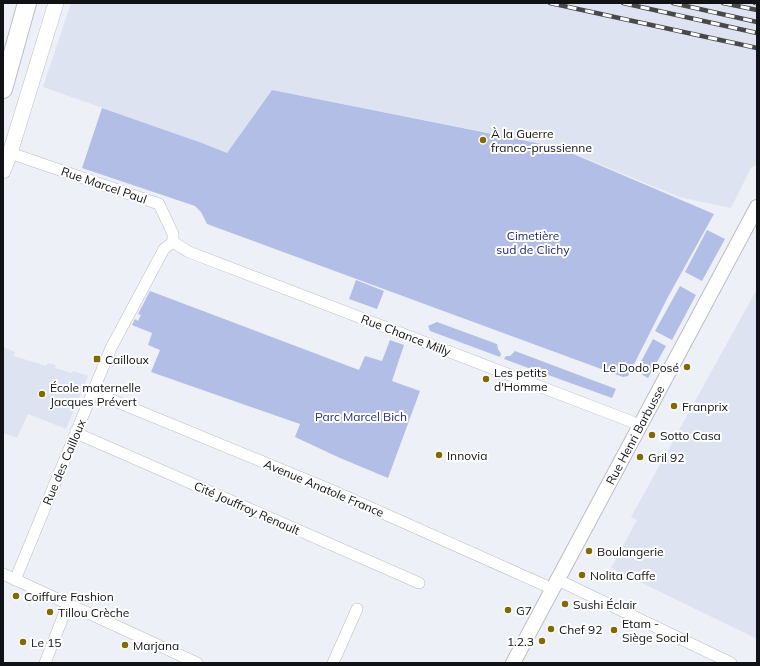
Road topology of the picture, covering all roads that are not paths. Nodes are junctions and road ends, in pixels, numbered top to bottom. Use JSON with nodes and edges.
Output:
{"nodes":[{"id":1,"x":27,"y":3,"type":"edge"},
{"id":2,"x":56,"y":3,"type":"edge"},
{"id":3,"x":3,"y":89,"type":"edge"},
{"id":4,"x":10,"y":153,"type":"junction"},
{"id":5,"x":3,"y":171,"type":"edge"},
{"id":6,"x":757,"y":207,"type":"edge"},
{"id":7,"x":173,"y":242,"type":"junction"},
{"id":8,"x":93,"y":392,"type":"junction"},
{"id":9,"x":640,"y":426,"type":"junction"},
{"id":10,"x":76,"y":431,"type":"junction"},
{"id":11,"x":3,"y":574,"type":"edge"},
{"id":12,"x":15,"y":580,"type":"junction"},
{"id":13,"x":419,"y":583,"type":"dead end"},
{"id":14,"x":555,"y":584,"type":"junction"},
{"id":15,"x":68,"y":604,"type":"junction"},
{"id":16,"x":357,"y":609,"type":"dead end"},
{"id":17,"x":45,"y":663,"type":"edge"},
{"id":18,"x":197,"y":663,"type":"edge"},
{"id":19,"x":333,"y":663,"type":"edge"},
{"id":20,"x":513,"y":663,"type":"edge"},
{"id":21,"x":731,"y":663,"type":"edge"}],
"edges":[{"from":1,"to":3,"type":"highway"},
{"from":2,"to":4,"type":"main road"},
{"from":4,"to":5,"type":"main road"},
{"from":4,"to":7,"type":"street","name":"Rue Marcel Paul"},
{"from":6,"to":9,"type":"street","name":"Rue Henri Barbusse"},
{"from":7,"to":8,"type":"street","name":"Rue des Cailloux"},
{"from":7,"to":9,"type":"street","name":"Rue Chance Milly"},
{"from":8,"to":10,"type":"street","name":"Rue des Cailloux"},
{"from":8,"to":14,"type":"street","name":"Avenue Anatole France"},
{"from":9,"to":14,"type":"street","name":"Rue Henri Barbusse"},
{"from":10,"to":12,"type":"street","name":"Rue des Cailloux"},
{"from":10,"to":13,"type":"street","name":"Cité Jouffroy Renault"},
{"from":11,"to":12,"type":"street"},
{"from":12,"to":15,"type":"street"},
{"from":14,"to":20,"type":"street","name":"Rue Henri Barbusse"},
{"from":14,"to":21,"type":"street","name":"Avenue Anatole France"},
{"from":15,"to":17,"type":"street"},
{"from":15,"to":18,"type":"street"},
{"from":16,"to":19,"type":"street"}]}
